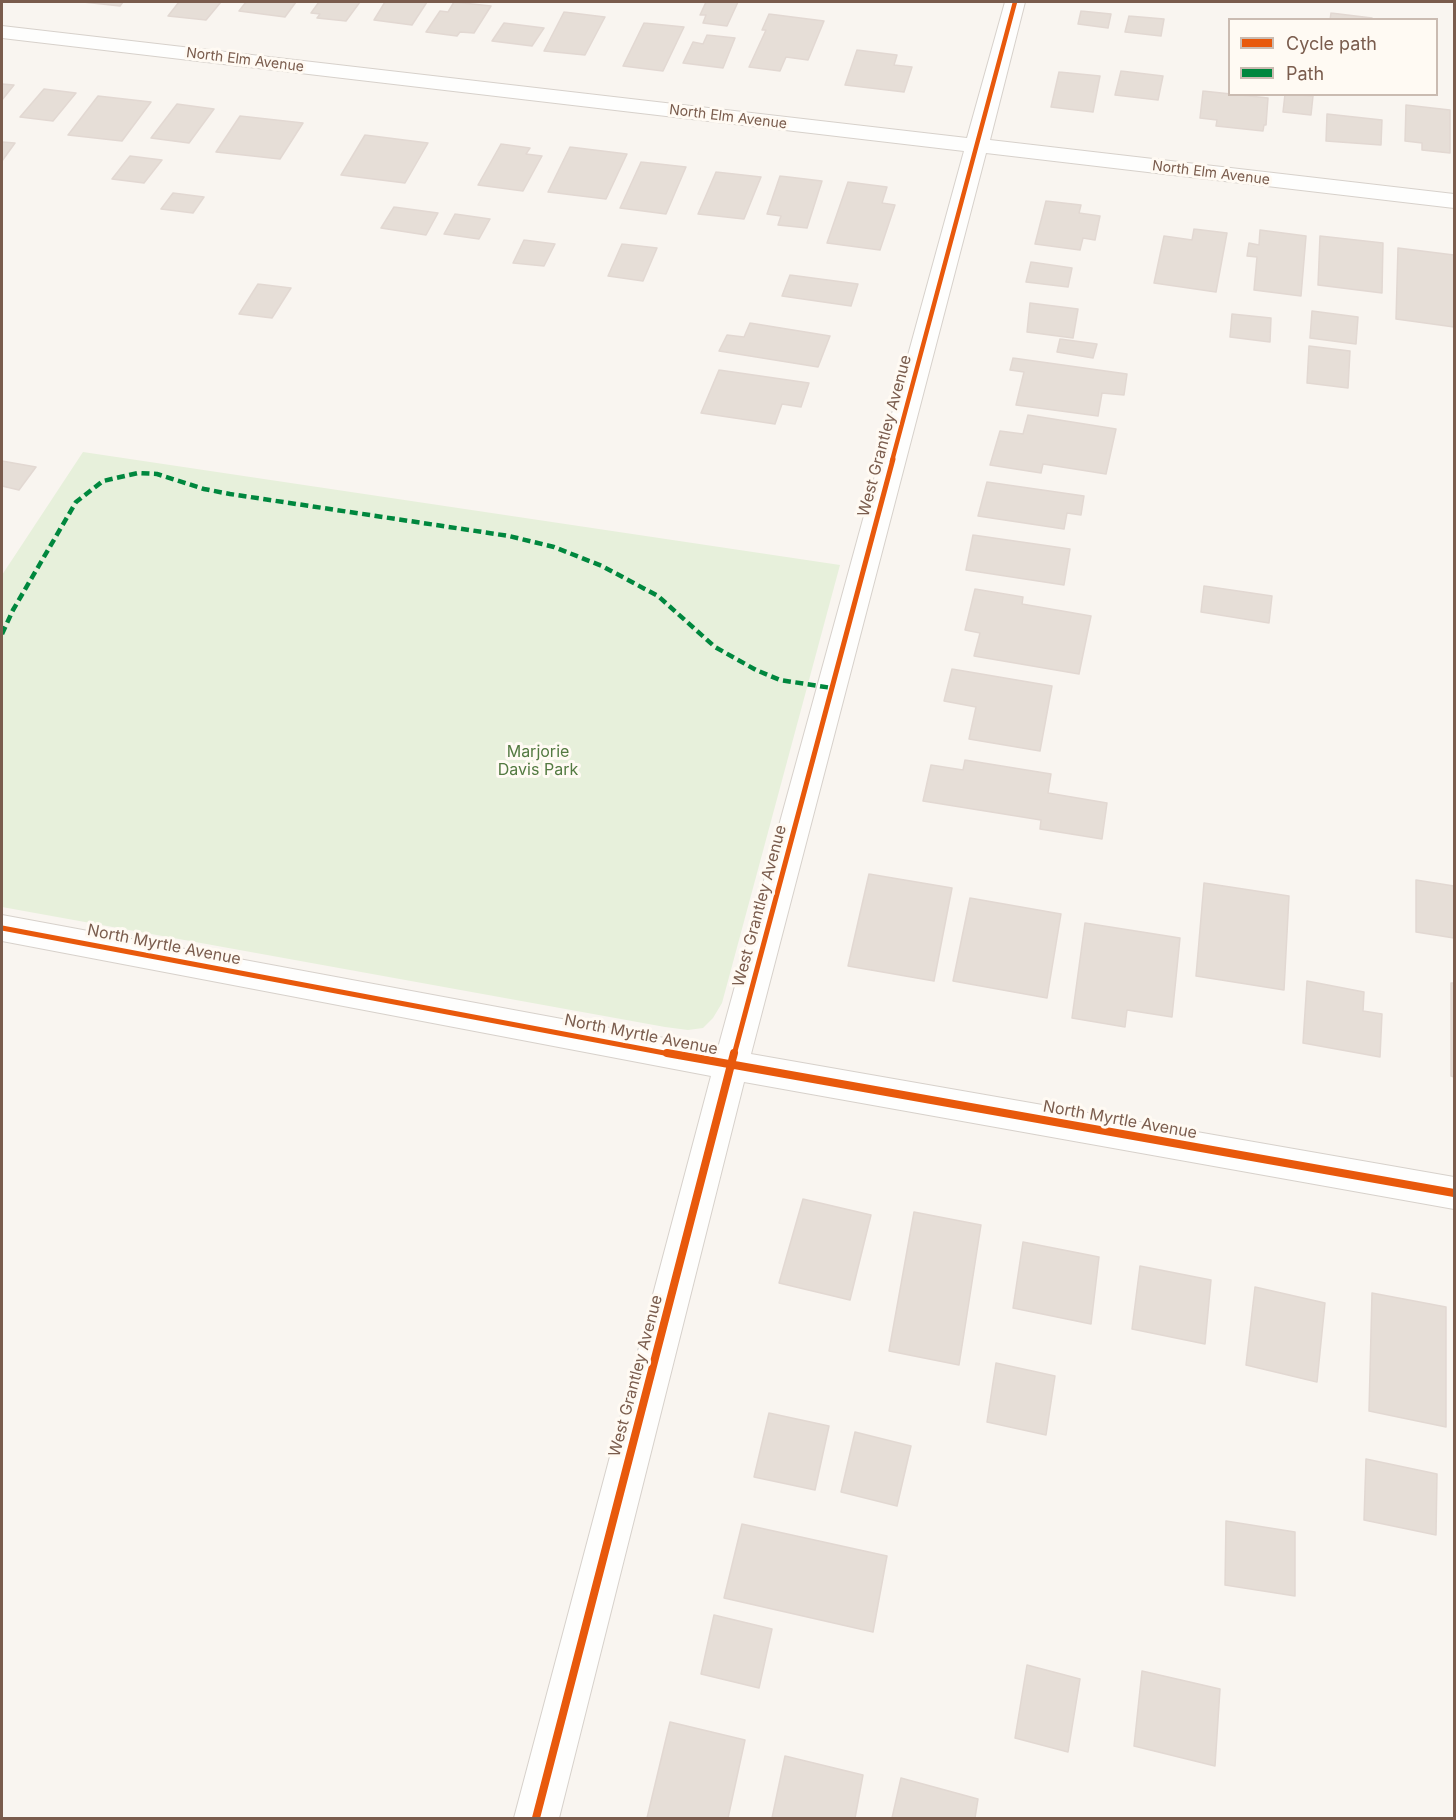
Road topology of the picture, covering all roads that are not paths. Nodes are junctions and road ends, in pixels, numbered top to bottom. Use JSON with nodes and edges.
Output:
{"nodes":[{"id":1,"x":1015,"y":2,"type":"edge"},
{"id":2,"x":2,"y":32,"type":"edge"},
{"id":3,"x":977,"y":146,"type":"junction"},
{"id":4,"x":1455,"y":201,"type":"edge"},
{"id":5,"x":2,"y":928,"type":"edge"},
{"id":6,"x":731,"y":1065,"type":"junction"},
{"id":7,"x":1455,"y":1193,"type":"edge"},
{"id":8,"x":536,"y":1818,"type":"edge"}],
"edges":[{"from":1,"to":3,"type":"street","name":"West Grantley Avenue"},
{"from":2,"to":3,"type":"street","name":"North Elm Avenue"},
{"from":3,"to":4,"type":"street","name":"North Elm Avenue"},
{"from":3,"to":6,"type":"street","name":"West Grantley Avenue"},
{"from":5,"to":6,"type":"street","name":"North Myrtle Avenue"},
{"from":6,"to":7,"type":"street","name":"North Myrtle Avenue"},
{"from":6,"to":8,"type":"street","name":"West Grantley Avenue"}]}
